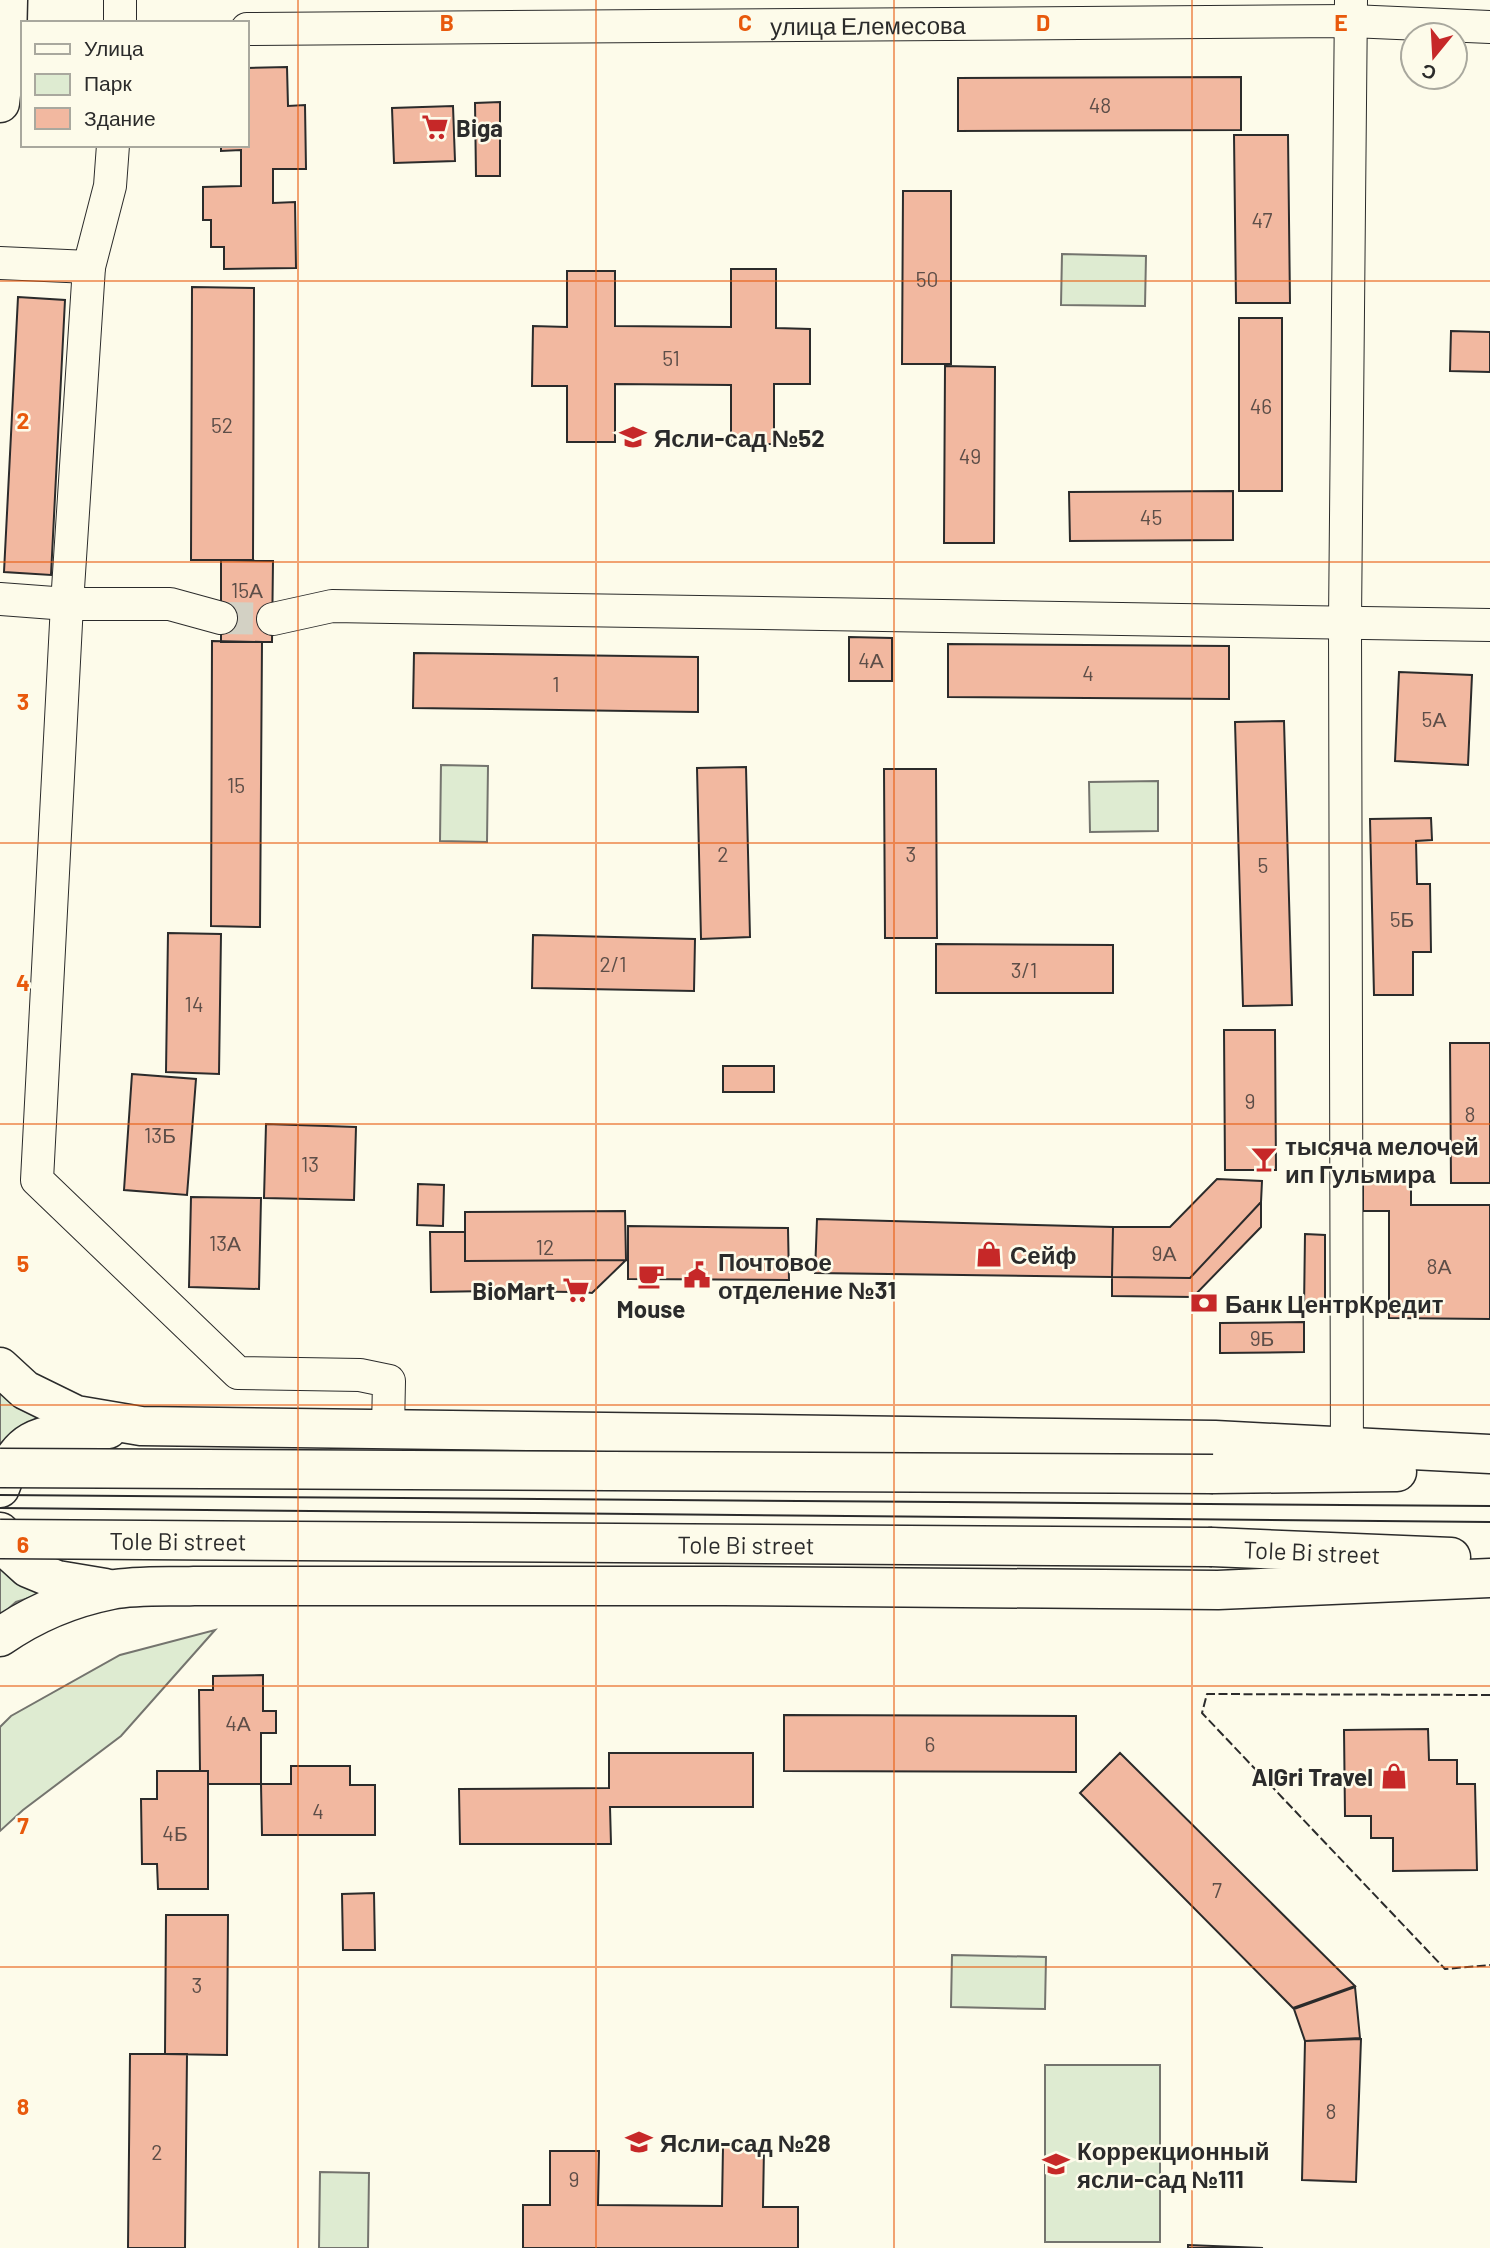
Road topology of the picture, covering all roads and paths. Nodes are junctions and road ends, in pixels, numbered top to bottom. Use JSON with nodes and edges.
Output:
{"nodes":[{"id":1,"x":8,"y":0,"type":"edge"},
{"id":2,"x":120,"y":0,"type":"edge"},
{"id":3,"x":1351,"y":10,"type":"edge"},
{"id":4,"x":120,"y":21,"type":"edge"},
{"id":5,"x":1490,"y":27,"type":"edge"},
{"id":6,"x":248,"y":29,"type":"edge"},
{"id":7,"x":0,"y":103,"type":"edge"},
{"id":8,"x":113,"y":147,"type":"edge"},
{"id":9,"x":0,"y":263,"type":"edge"},
{"id":10,"x":89,"y":267,"type":"junction"},
{"id":11,"x":0,"y":599,"type":"edge"},
{"id":12,"x":67,"y":604,"type":"junction"},
{"id":13,"x":221,"y":618,"type":"tunnel mouth"},
{"id":14,"x":273,"y":620,"type":"tunnel mouth"},
{"id":15,"x":1345,"y":621,"type":"junction"},
{"id":16,"x":1490,"y":625,"type":"edge"},
{"id":17,"x":0,"y":1367,"type":"edge"},
{"id":18,"x":141,"y":1426,"type":"junction"},
{"id":19,"x":388,"y":1429,"type":"junction"},
{"id":20,"x":1490,"y":1454,"type":"edge"},
{"id":21,"x":1347,"y":1459,"type":"junction"},
{"id":22,"x":0,"y":1468,"type":"edge"},
{"id":23,"x":1490,"y":1471,"type":"edge"},
{"id":24,"x":0,"y":1488,"type":"edge"},
{"id":25,"x":0,"y":1532,"type":"edge"},
{"id":26,"x":0,"y":1539,"type":"edge"},
{"id":27,"x":1490,"y":1559,"type":"edge"},
{"id":28,"x":1490,"y":1578,"type":"edge"},
{"id":29,"x":113,"y":1589,"type":"junction"},
{"id":30,"x":0,"y":1637,"type":"edge"}],
"edges":[{"from":1,"to":7,"type":"main road"},
{"from":2,"to":4,"type":"street"},
{"from":3,"to":5,"type":"street","name":"улица Елемесова"},
{"from":3,"to":6,"type":"street","name":"улица Елемесова"},
{"from":3,"to":15,"type":"street"},
{"from":8,"to":10,"type":"street"},
{"from":9,"to":10,"type":"street"},
{"from":10,"to":12,"type":"street"},
{"from":11,"to":12,"type":"street"},
{"from":12,"to":13,"type":"street"},
{"from":12,"to":19,"type":"street"},
{"from":14,"to":15,"type":"street"},
{"from":15,"to":16,"type":"street"},
{"from":15,"to":21,"type":"street"},
{"from":17,"to":18,"type":"main road"},
{"from":18,"to":19,"type":"main road"},
{"from":18,"to":24,"type":"main road"},
{"from":19,"to":21,"type":"main road"},
{"from":20,"to":21,"type":"main road"},
{"from":21,"to":22,"type":"main road","bridge":true},
{"from":21,"to":23,"type":"main road"},
{"from":25,"to":29,"type":"main road"},
{"from":26,"to":27,"type":"main road","name":"Tole Bi street","bridge":true},
{"from":28,"to":29,"type":"main road"},
{"from":29,"to":30,"type":"main road"}]}
